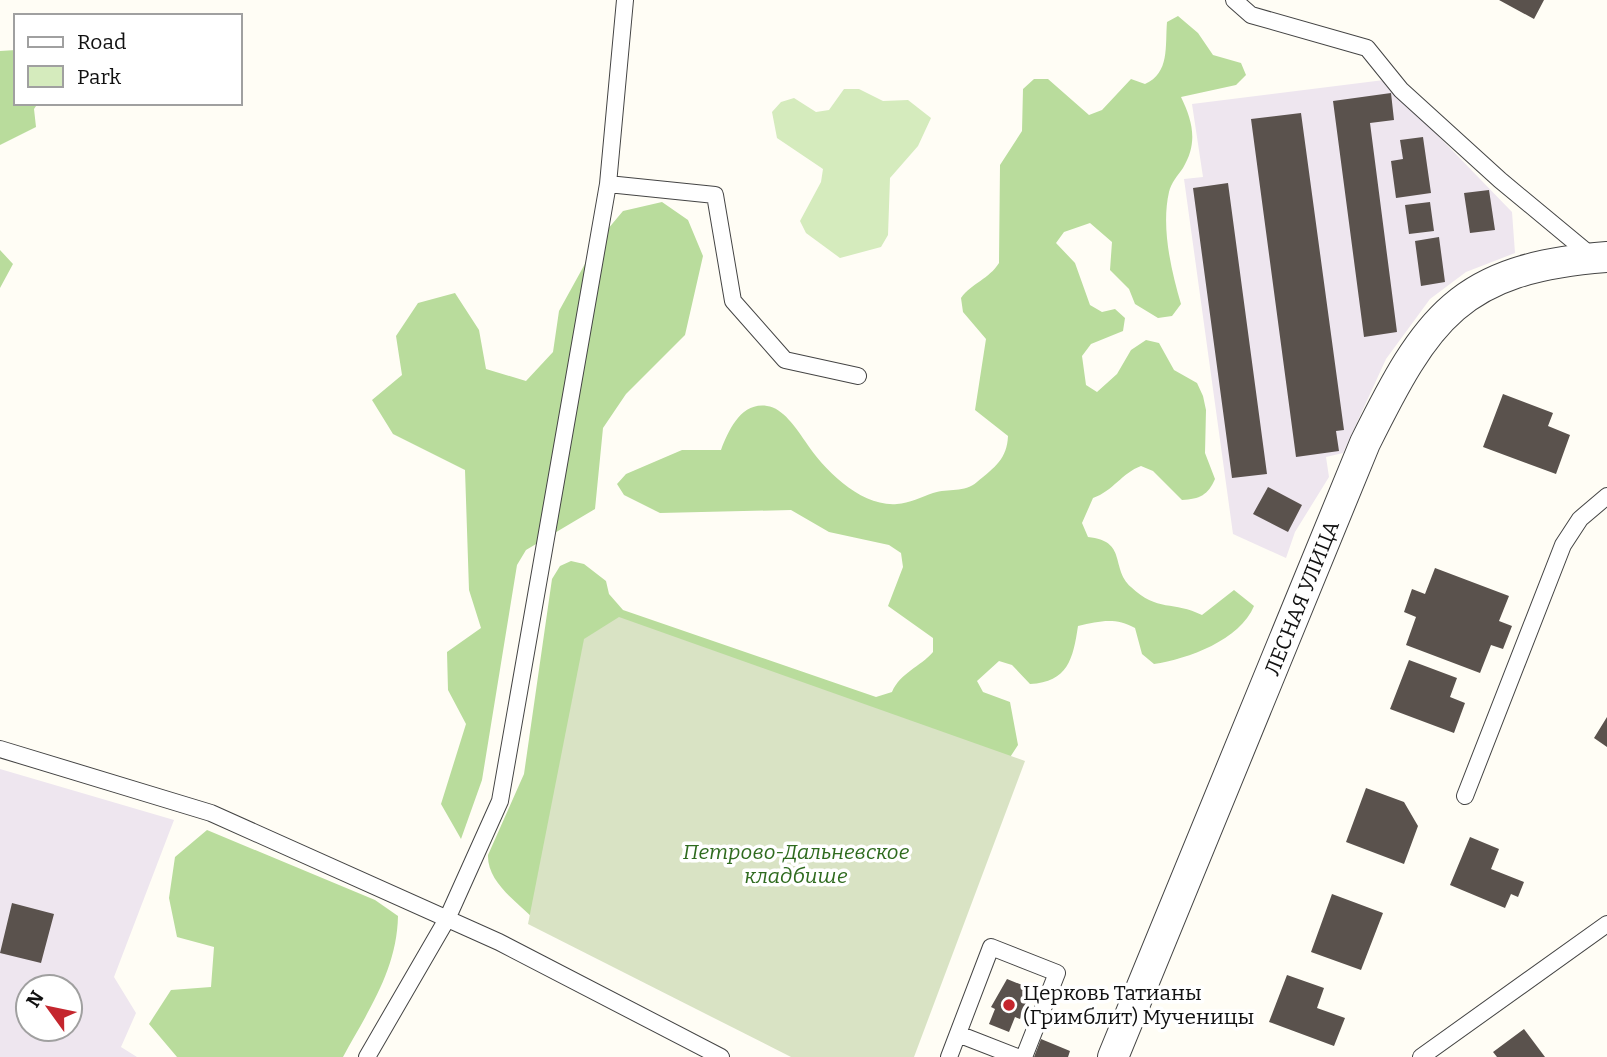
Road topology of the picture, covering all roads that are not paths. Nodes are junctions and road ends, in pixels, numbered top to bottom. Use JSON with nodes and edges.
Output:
{"nodes":[{"id":1,"x":625,"y":0,"type":"edge"},
{"id":2,"x":1234,"y":0,"type":"edge"},
{"id":3,"x":608,"y":184,"type":"junction"},
{"id":4,"x":1600,"y":258,"type":"edge"},
{"id":5,"x":858,"y":376,"type":"dead end"},
{"id":6,"x":1607,"y":496,"type":"edge"},
{"id":7,"x":0,"y":749,"type":"edge"},
{"id":8,"x":1465,"y":796,"type":"dead end"},
{"id":9,"x":447,"y":919,"type":"junction"},
{"id":10,"x":1607,"y":924,"type":"edge"},
{"id":11,"x":958,"y":1034,"type":"junction"},
{"id":12,"x":367,"y":1057,"type":"edge"},
{"id":13,"x":721,"y":1057,"type":"edge"},
{"id":14,"x":949,"y":1057,"type":"edge"},
{"id":15,"x":1017,"y":1057,"type":"edge"},
{"id":16,"x":1024,"y":1057,"type":"edge"},
{"id":17,"x":1113,"y":1057,"type":"edge"},
{"id":18,"x":1421,"y":1057,"type":"edge"}],
"edges":[{"from":1,"to":3,"type":"lane"},
{"from":2,"to":4,"type":"lane"},
{"from":3,"to":5,"type":"lane"},
{"from":3,"to":9,"type":"lane"},
{"from":4,"to":17,"type":"street","name":"ЛЕСНАЯ УЛИЦА"},
{"from":6,"to":8,"type":"lane"},
{"from":7,"to":9,"type":"lane"},
{"from":9,"to":12,"type":"lane"},
{"from":9,"to":13,"type":"lane"},
{"from":10,"to":18,"type":"lane"},
{"from":11,"to":14,"type":"lane"},
{"from":11,"to":15,"type":"lane"},
{"from":11,"to":16,"type":"lane"}]}
